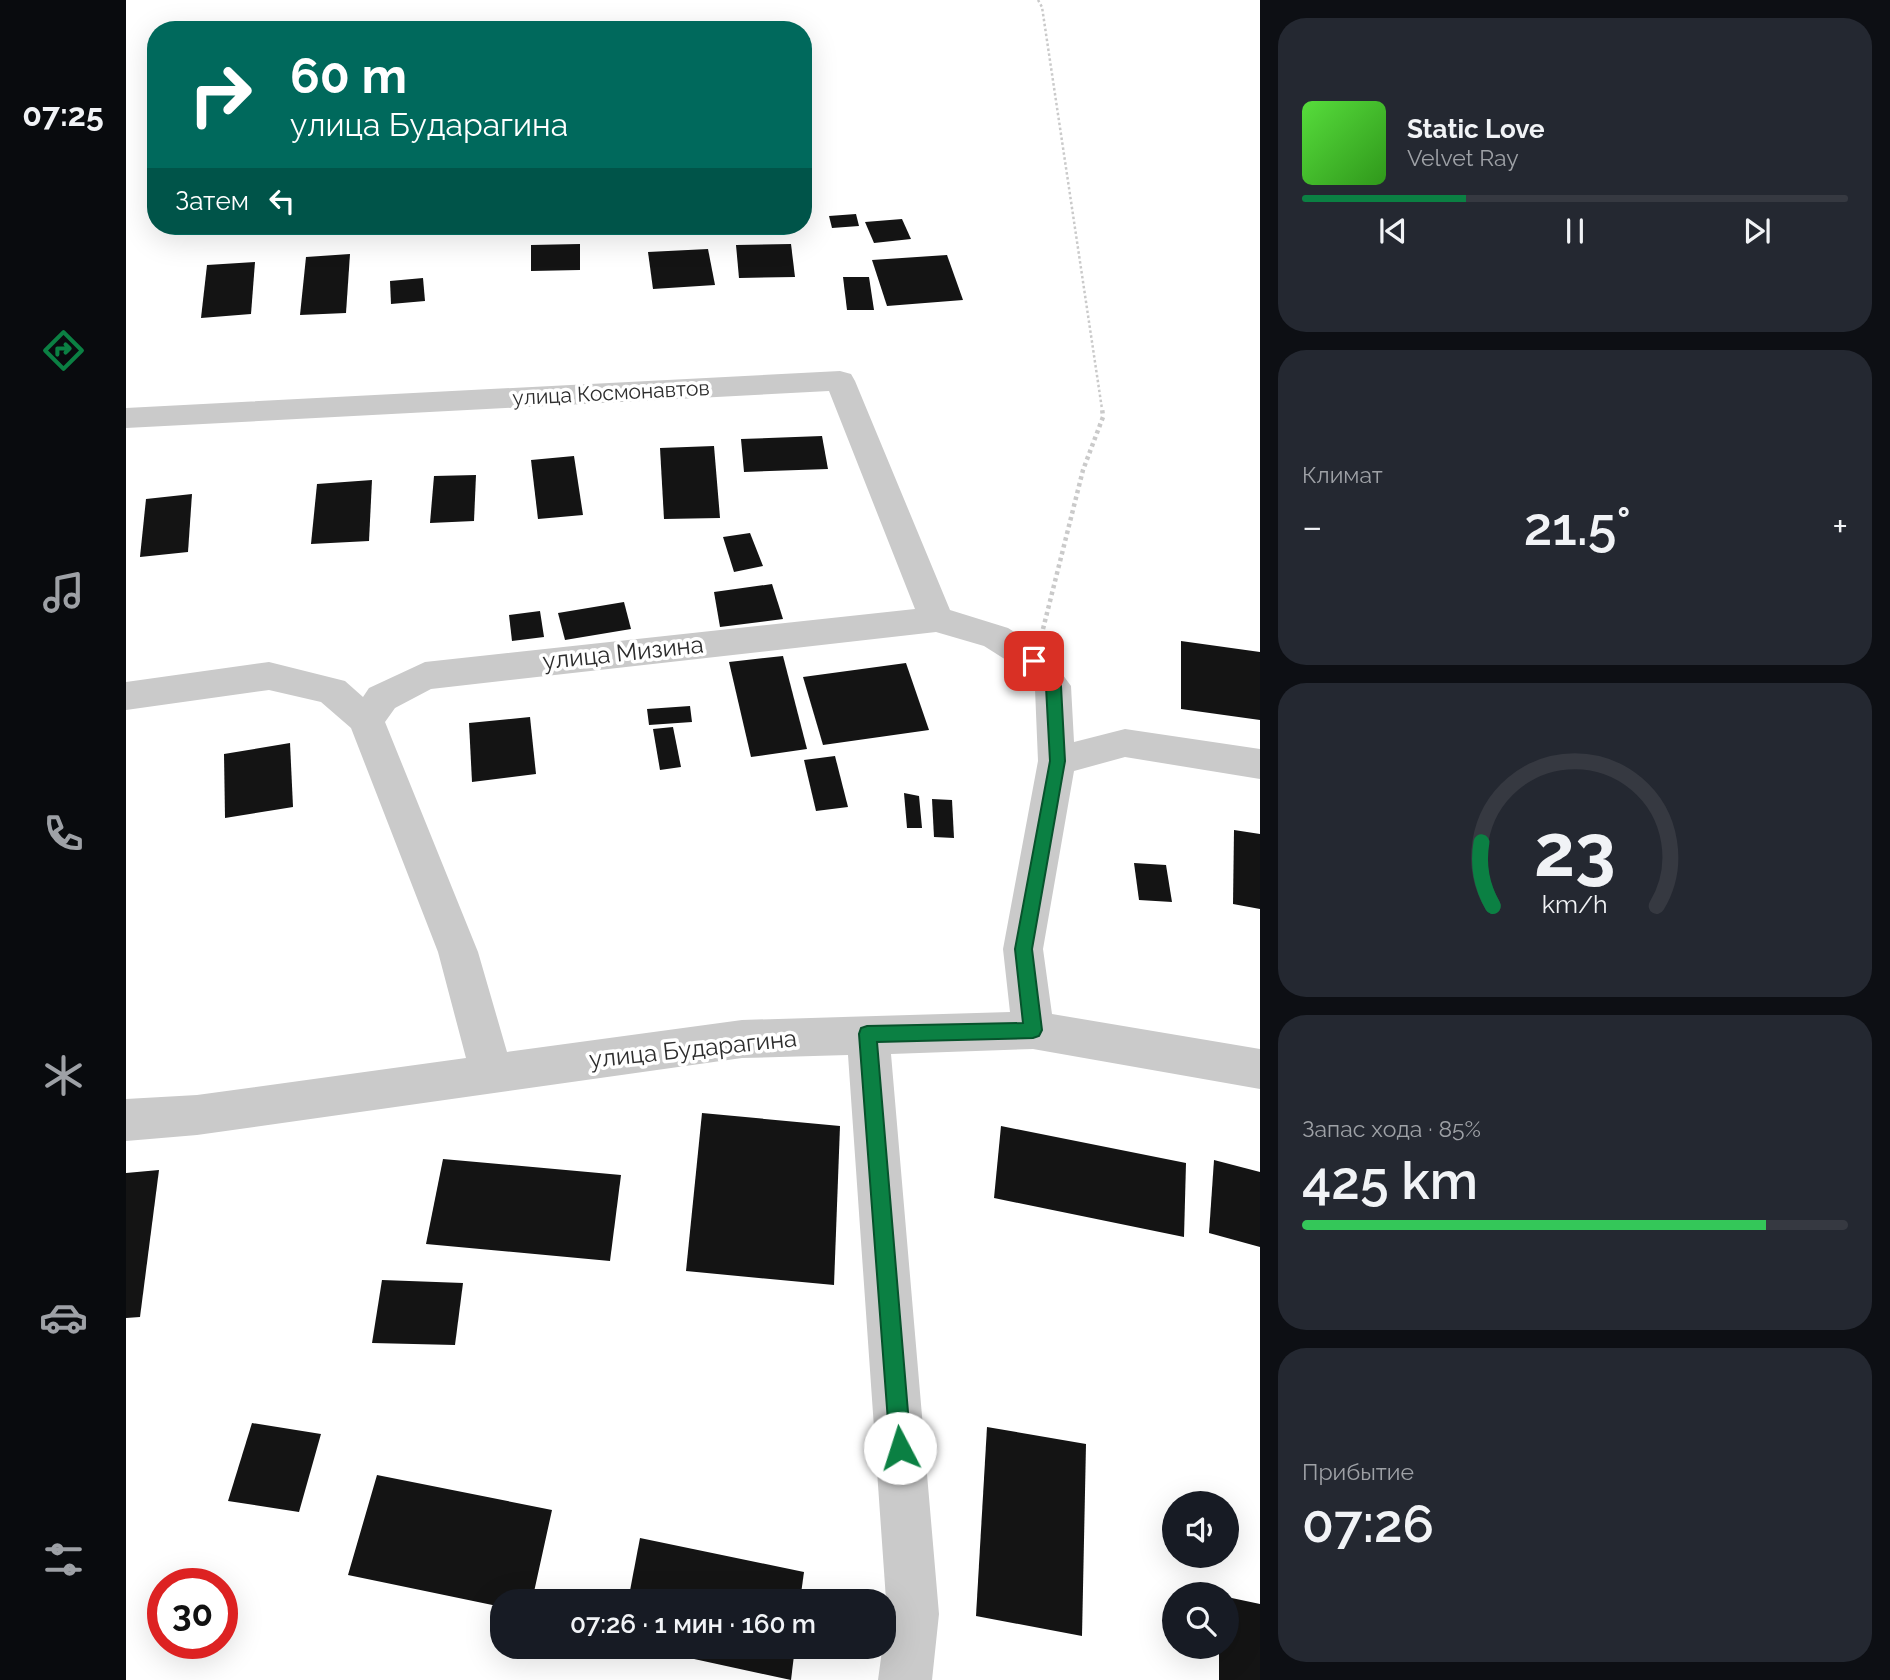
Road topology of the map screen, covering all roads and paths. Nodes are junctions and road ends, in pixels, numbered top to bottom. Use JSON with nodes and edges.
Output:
{"nodes":[{"id":1,"x":1038,"y":0,"type":"edge"},
{"id":2,"x":126,"y":418,"type":"edge"},
{"id":3,"x":936,"y":618,"type":"junction"},
{"id":4,"x":1034,"y":661,"type":"junction"},
{"id":5,"x":126,"y":696,"type":"edge"},
{"id":6,"x":366,"y":720,"type":"junction"},
{"id":7,"x":1057,"y":761,"type":"junction"},
{"id":8,"x":1260,"y":764,"type":"edge"},
{"id":9,"x":1033,"y":1030,"type":"junction"},
{"id":10,"x":867,"y":1034,"type":"junction"},
{"id":11,"x":1260,"y":1069,"type":"edge"},
{"id":12,"x":492,"y":1074,"type":"junction"},
{"id":13,"x":126,"y":1120,"type":"edge"},
{"id":14,"x":905,"y":1680,"type":"edge"}],
"edges":[{"from":1,"to":4,"type":"path"},
{"from":2,"to":3,"type":"street","name":"улица Космонавтов"},
{"from":3,"to":4,"type":"street","name":"улица Мизина"},
{"from":3,"to":6,"type":"street","name":"улица Мизина"},
{"from":4,"to":7,"type":"street","name":"улица Мизина"},
{"from":5,"to":6,"type":"street"},
{"from":6,"to":12,"type":"street"},
{"from":7,"to":8,"type":"street"},
{"from":7,"to":9,"type":"street","name":"улица Мизина"},
{"from":9,"to":10,"type":"street","name":"улица Бударагина"},
{"from":9,"to":11,"type":"street","name":"улица Бударагина"},
{"from":10,"to":12,"type":"street","name":"улица Бударагина"},
{"from":10,"to":14,"type":"street"},
{"from":12,"to":13,"type":"street","name":"улица Бударагина"}]}
